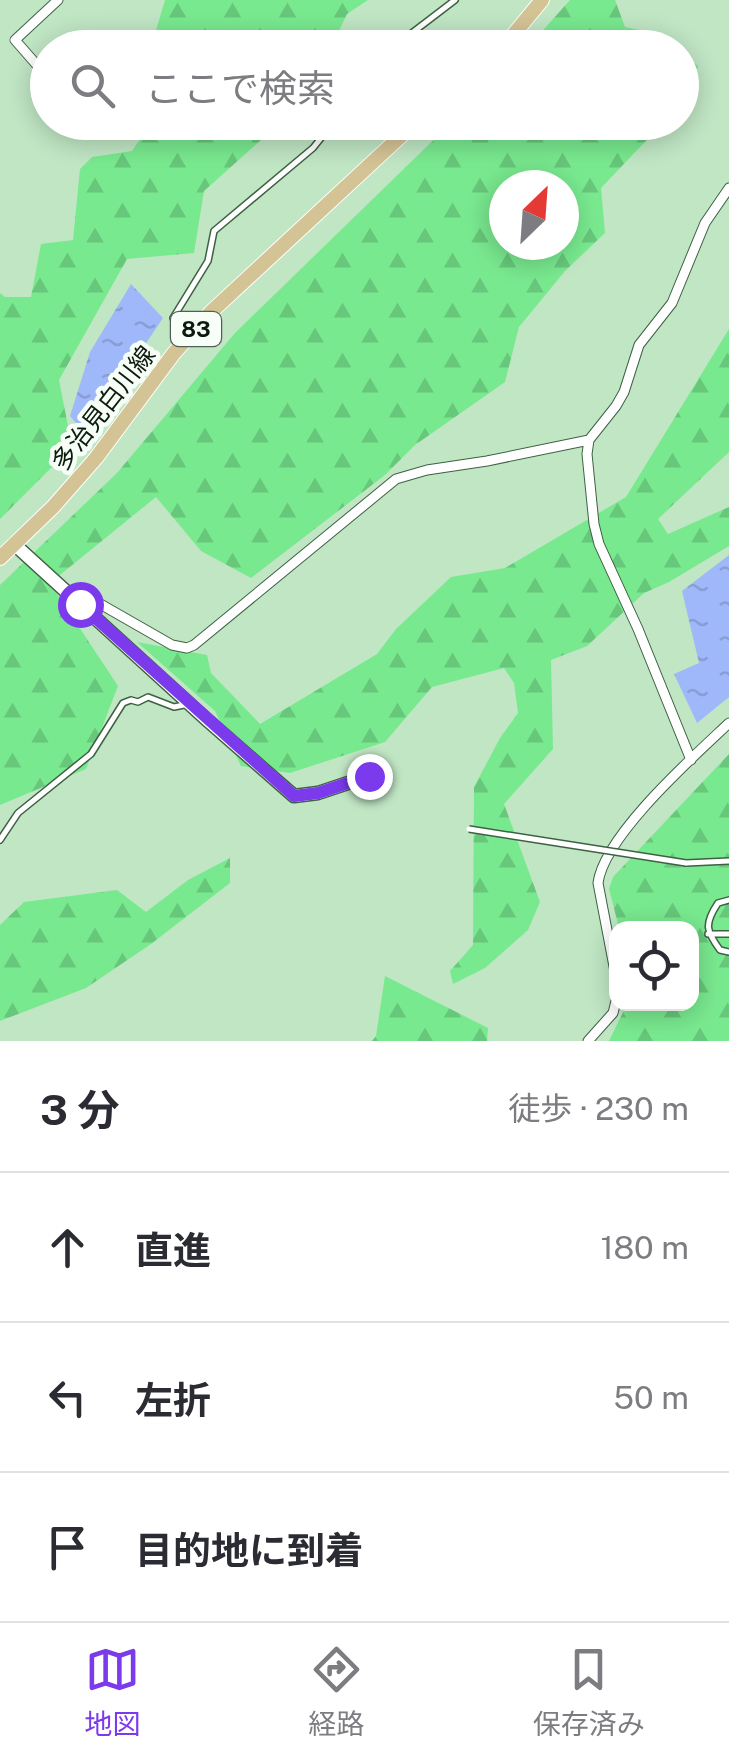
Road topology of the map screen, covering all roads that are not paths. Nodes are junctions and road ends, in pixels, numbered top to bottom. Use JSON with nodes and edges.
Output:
{"nodes":[{"id":1,"x":58,"y":0,"type":"edge"},
{"id":2,"x":455,"y":0,"type":"edge"},
{"id":3,"x":534,"y":2,"type":"edge"},
{"id":4,"x":416,"y":30,"type":"edge"},
{"id":5,"x":516,"y":30,"type":"edge"},
{"id":6,"x":30,"y":57,"type":"edge"},
{"id":7,"x":319,"y":140,"type":"edge"},
{"id":8,"x":397,"y":140,"type":"edge"},
{"id":9,"x":729,"y":188,"type":"edge"},
{"id":10,"x":190,"y":335,"type":"junction"},
{"id":11,"x":589,"y":440,"type":"junction"},
{"id":12,"x":14,"y":544,"type":"junction"},
{"id":13,"x":0,"y":558,"type":"edge"},
{"id":14,"x":80,"y":604,"type":"junction"},
{"id":15,"x":189,"y":704,"type":"junction"},
{"id":16,"x":729,"y":722,"type":"edge"},
{"id":17,"x":691,"y":760,"type":"junction"},
{"id":18,"x":369,"y":776,"type":"dead end"},
{"id":19,"x":468,"y":829,"type":"dead end"},
{"id":20,"x":0,"y":840,"type":"edge"},
{"id":21,"x":729,"y":862,"type":"edge"},
{"id":22,"x":729,"y":900,"type":"edge"},
{"id":23,"x":708,"y":934,"type":"junction"},
{"id":24,"x":729,"y":934,"type":"edge"},
{"id":25,"x":609,"y":941,"type":"edge"},
{"id":26,"x":729,"y":952,"type":"edge"},
{"id":27,"x":613,"y":1011,"type":"edge"},
{"id":28,"x":588,"y":1041,"type":"edge"}],
"edges":[{"from":1,"to":6,"type":"street"},
{"from":2,"to":4,"type":"lane"},
{"from":3,"to":5,"type":"main road"},
{"from":7,"to":10,"type":"lane"},
{"from":8,"to":10,"type":"main road","name":"多治見白川線","number":"83"},
{"from":9,"to":11,"type":"street"},
{"from":10,"to":12,"type":"main road","name":"多治見白川線","number":"83"},
{"from":11,"to":14,"type":"street"},
{"from":11,"to":17,"type":"street"},
{"from":12,"to":13,"type":"main road","name":"多治見白川線","number":"83"},
{"from":12,"to":14,"type":"street"},
{"from":14,"to":15,"type":"street"},
{"from":15,"to":18,"type":"street"},
{"from":15,"to":20,"type":"lane"},
{"from":16,"to":17,"type":"street"},
{"from":17,"to":25,"type":"street"},
{"from":19,"to":21,"type":"lane","bridge":true},
{"from":22,"to":23,"type":"lane"},
{"from":23,"to":24,"type":"lane"},
{"from":23,"to":26,"type":"lane"},
{"from":27,"to":28,"type":"street"}]}
